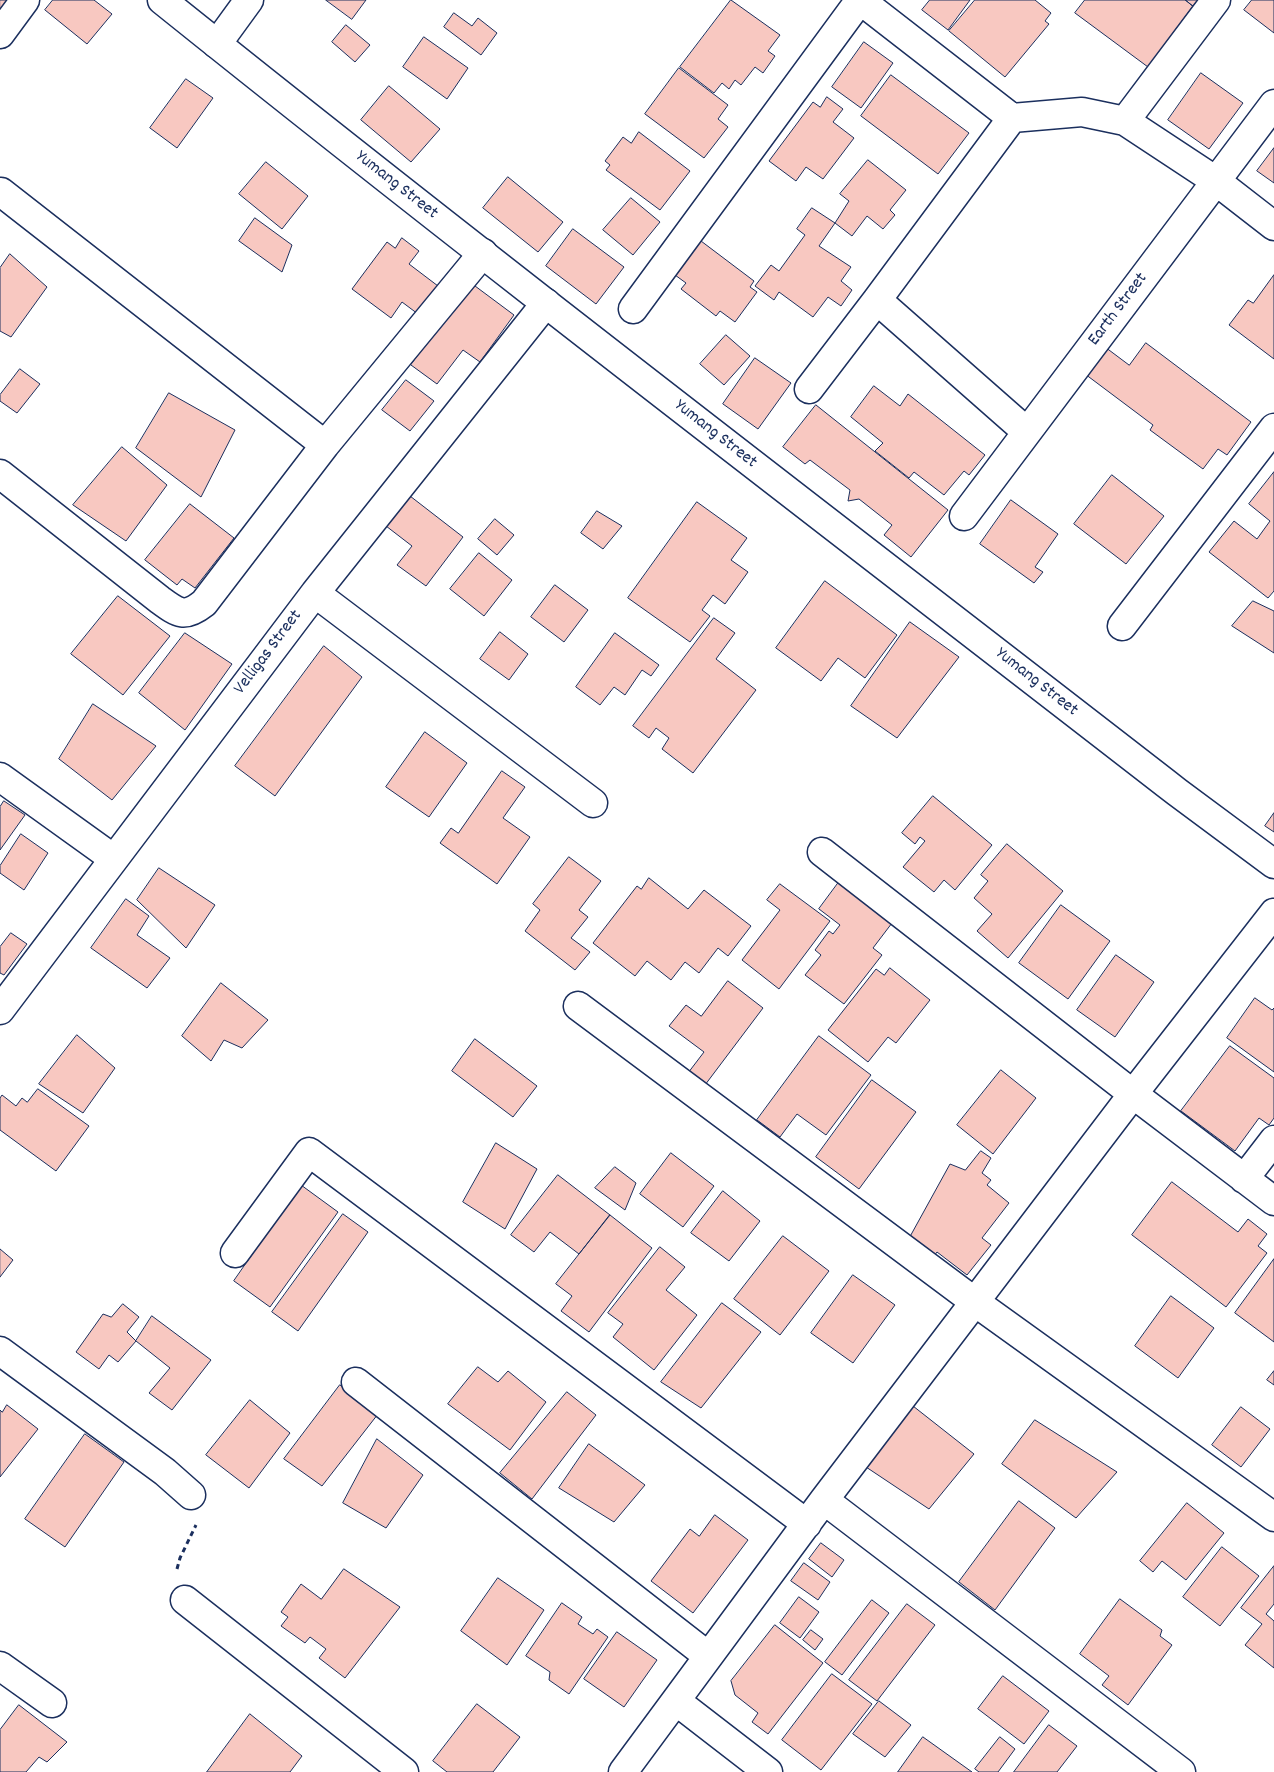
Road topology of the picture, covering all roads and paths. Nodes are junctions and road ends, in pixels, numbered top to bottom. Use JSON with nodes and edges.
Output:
{"nodes":[{"id":1,"x":25,"y":0,"type":"edge"},
{"id":2,"x":162,"y":0,"type":"edge"},
{"id":3,"x":249,"y":0,"type":"edge"},
{"id":4,"x":860,"y":0,"type":"edge"},
{"id":5,"x":1216,"y":0,"type":"edge"},
{"id":6,"x":0,"y":34,"type":"edge"},
{"id":7,"x":217,"y":44,"type":"junction"},
{"id":8,"x":1274,"y":104,"type":"edge"},
{"id":9,"x":1012,"y":118,"type":"junction"},
{"id":10,"x":1126,"y":121,"type":"junction"},
{"id":11,"x":1216,"y":181,"type":"junction"},
{"id":12,"x":1,"y":192,"type":"dead end"},
{"id":13,"x":1274,"y":226,"type":"edge"},
{"id":14,"x":483,"y":253,"type":"junction"},
{"id":15,"x":877,"y":300,"type":"junction"},
{"id":16,"x":546,"y":303,"type":"junction"},
{"id":17,"x":632,"y":309,"type":"dead end"},
{"id":18,"x":809,"y":389,"type":"dead end"},
{"id":19,"x":1274,"y":428,"type":"edge"},
{"id":20,"x":1027,"y":432,"type":"junction"},
{"id":21,"x":325,"y":445,"type":"junction"},
{"id":22,"x":0,"y":474,"type":"edge"},
{"id":23,"x":964,"y":516,"type":"dead end"},
{"id":24,"x":315,"y":592,"type":"junction"},
{"id":25,"x":1122,"y":626,"type":"dead end"},
{"id":26,"x":0,"y":777,"type":"edge"},
{"id":27,"x":593,"y":804,"type":"dead end"},
{"id":28,"x":822,"y":852,"type":"dead end"},
{"id":29,"x":114,"y":859,"type":"junction"},
{"id":30,"x":1274,"y":864,"type":"edge"},
{"id":31,"x":1274,"y":913,"type":"edge"},
{"id":32,"x":578,"y":1006,"type":"dead end"},
{"id":33,"x":0,"y":1010,"type":"edge"},
{"id":34,"x":1133,"y":1094,"type":"junction"},
{"id":35,"x":1274,"y":1140,"type":"edge"},
{"id":36,"x":1244,"y":1179,"type":"junction"},
{"id":37,"x":1274,"y":1201,"type":"edge"},
{"id":38,"x":235,"y":1253,"type":"dead end"},
{"id":39,"x":975,"y":1302,"type":"junction"},
{"id":40,"x":0,"y":1351,"type":"edge"},
{"id":41,"x":356,"y":1382,"type":"dead end"},
{"id":42,"x":192,"y":1494,"type":"joint"},
{"id":43,"x":824,"y":1500,"type":"junction"},
{"id":44,"x":1274,"y":1517,"type":"edge"},
{"id":45,"x":806,"y":1524,"type":"junction"},
{"id":46,"x":185,"y":1600,"type":"joint"},
{"id":47,"x":708,"y":1656,"type":"junction"},
{"id":48,"x":0,"y":1666,"type":"edge"},
{"id":49,"x":676,"y":1700,"type":"junction"},
{"id":50,"x":52,"y":1703,"type":"dead end"},
{"id":51,"x":404,"y":1772,"type":"edge"},
{"id":52,"x":623,"y":1772,"type":"edge"},
{"id":53,"x":768,"y":1772,"type":"edge"},
{"id":54,"x":1181,"y":1772,"type":"edge"}],
"edges":[{"from":1,"to":6,"type":"street"},
{"from":2,"to":7,"type":"street","name":"Yumang Street"},
{"from":3,"to":7,"type":"street"},
{"from":4,"to":9,"type":"street"},
{"from":4,"to":17,"type":"street"},
{"from":5,"to":10,"type":"street"},
{"from":7,"to":14,"type":"street","name":"Yumang Street"},
{"from":8,"to":11,"type":"street","name":"Earth Street"},
{"from":9,"to":10,"type":"street"},
{"from":9,"to":15,"type":"street"},
{"from":10,"to":11,"type":"street"},
{"from":11,"to":13,"type":"street"},
{"from":11,"to":20,"type":"street","name":"Earth Street"},
{"from":12,"to":21,"type":"street"},
{"from":14,"to":16,"type":"street","name":"Yumang Street"},
{"from":14,"to":21,"type":"street"},
{"from":15,"to":18,"type":"street"},
{"from":15,"to":20,"type":"street"},
{"from":16,"to":24,"type":"street","name":"Velligas Street"},
{"from":16,"to":30,"type":"street","name":"Yumang Street"},
{"from":19,"to":25,"type":"street"},
{"from":20,"to":23,"type":"street","name":"Earth Street"},
{"from":21,"to":22,"type":"street"},
{"from":24,"to":27,"type":"street"},
{"from":24,"to":29,"type":"street","name":"Velligas Street"},
{"from":26,"to":29,"type":"street"},
{"from":28,"to":34,"type":"street"},
{"from":29,"to":33,"type":"street","name":"Velligas Street"},
{"from":31,"to":34,"type":"street"},
{"from":32,"to":39,"type":"street"},
{"from":34,"to":36,"type":"street"},
{"from":34,"to":39,"type":"street"},
{"from":35,"to":36,"type":"street"},
{"from":36,"to":37,"type":"street"},
{"from":38,"to":45,"type":"street"},
{"from":39,"to":43,"type":"street"},
{"from":39,"to":44,"type":"street"},
{"from":40,"to":42,"type":"street"},
{"from":41,"to":47,"type":"street"},
{"from":42,"to":46,"type":"path"},
{"from":43,"to":45,"type":"street"},
{"from":43,"to":54,"type":"street"},
{"from":45,"to":47,"type":"street"},
{"from":46,"to":51,"type":"street"},
{"from":47,"to":49,"type":"street"},
{"from":48,"to":50,"type":"street"},
{"from":49,"to":52,"type":"street"},
{"from":49,"to":53,"type":"street"}]}
